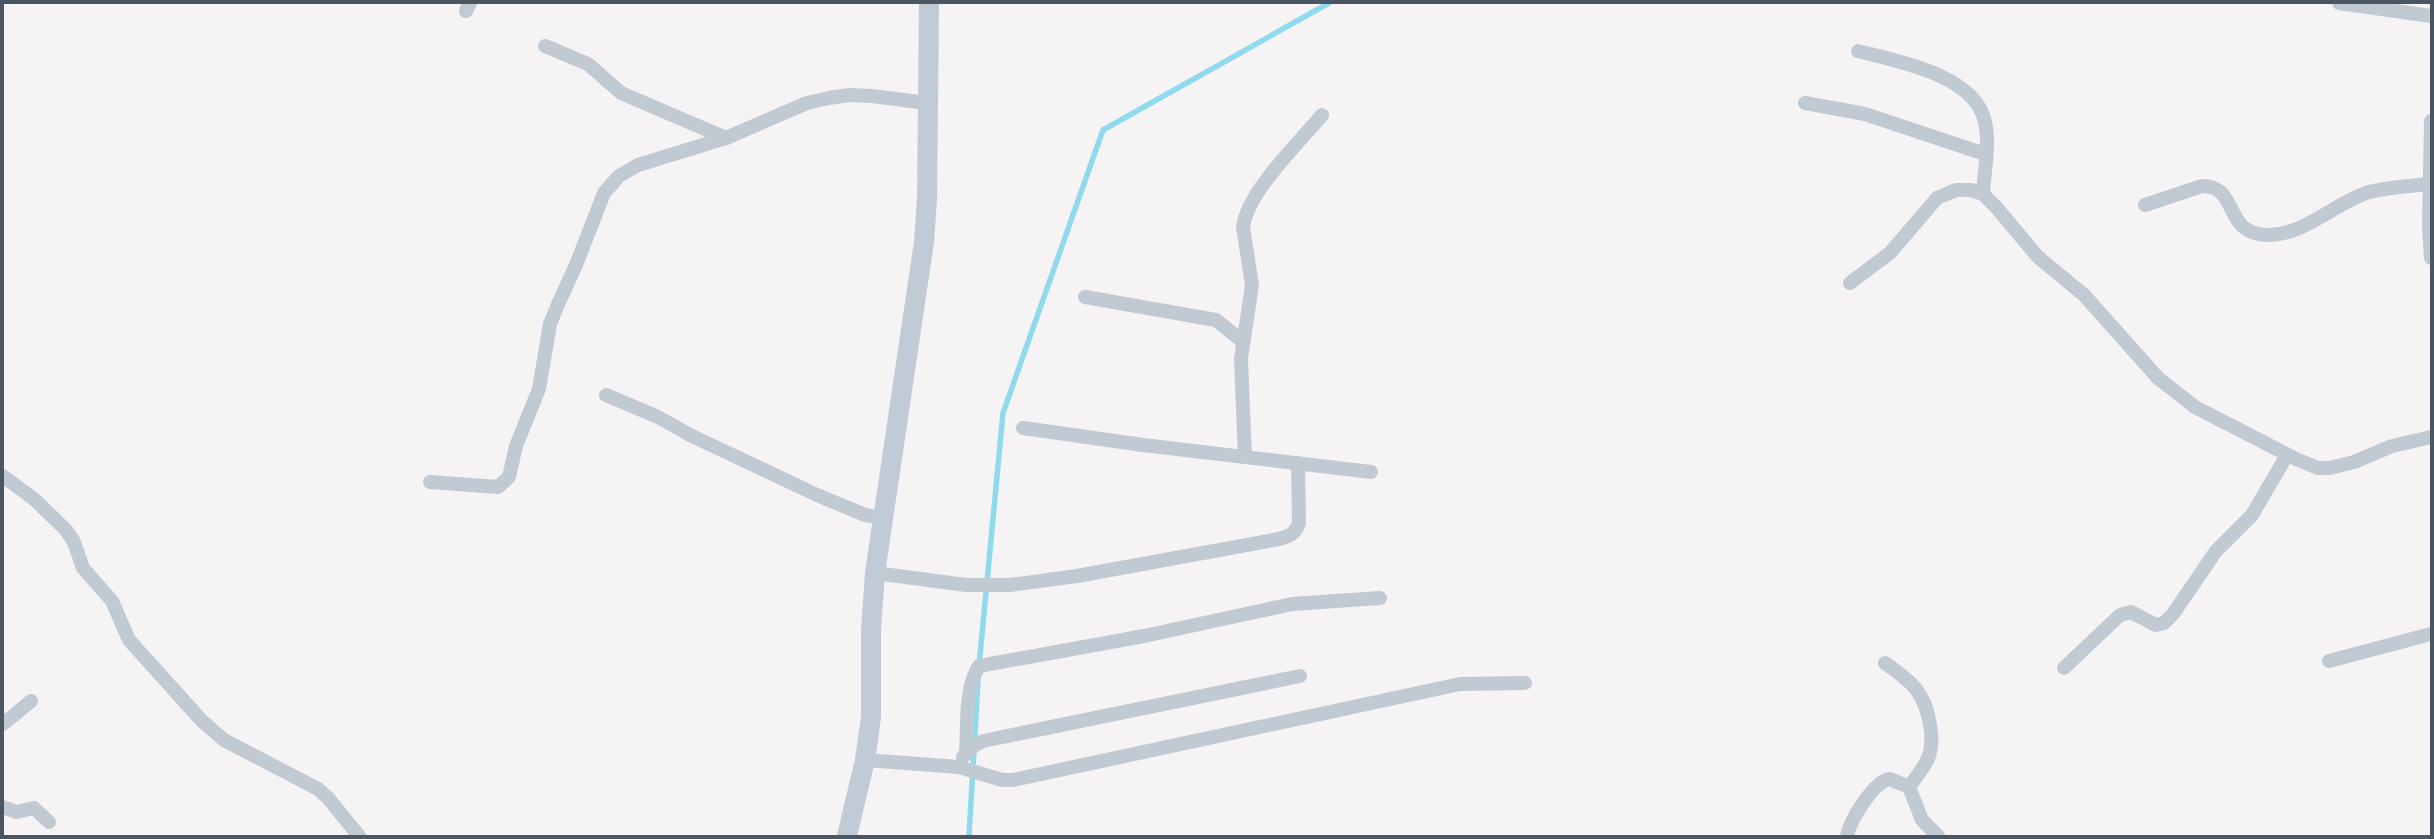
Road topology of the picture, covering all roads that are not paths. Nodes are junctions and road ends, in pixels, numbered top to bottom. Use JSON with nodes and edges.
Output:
{"nodes":[{"id":1,"x":929,"y":3,"type":"edge"},
{"id":2,"x":2339,"y":3,"type":"edge"},
{"id":3,"x":2431,"y":16,"type":"edge"},
{"id":4,"x":545,"y":46,"type":"dead end"},
{"id":5,"x":1858,"y":51,"type":"dead end"},
{"id":6,"x":927,"y":103,"type":"junction"},
{"id":7,"x":1805,"y":103,"type":"dead end"},
{"id":8,"x":1322,"y":115,"type":"dead end"},
{"id":9,"x":2431,"y":121,"type":"edge"},
{"id":10,"x":726,"y":138,"type":"junction"},
{"id":11,"x":1985,"y":154,"type":"junction"},
{"id":12,"x":2430,"y":184,"type":"junction"},
{"id":13,"x":1983,"y":194,"type":"junction"},
{"id":14,"x":2145,"y":205,"type":"dead end"},
{"id":15,"x":2431,"y":258,"type":"edge"},
{"id":16,"x":1850,"y":283,"type":"dead end"},
{"id":17,"x":1085,"y":297,"type":"dead end"},
{"id":18,"x":1242,"y":341,"type":"junction"},
{"id":19,"x":606,"y":395,"type":"dead end"},
{"id":20,"x":1023,"y":428,"type":"dead end"},
{"id":21,"x":2431,"y":437,"type":"edge"},
{"id":22,"x":2287,"y":455,"type":"junction"},
{"id":23,"x":1245,"y":457,"type":"junction"},
{"id":24,"x":1298,"y":463,"type":"junction"},
{"id":25,"x":1371,"y":472,"type":"dead end"},
{"id":26,"x":3,"y":476,"type":"edge"},
{"id":27,"x":430,"y":482,"type":"dead end"},
{"id":28,"x":883,"y":518,"type":"junction"},
{"id":29,"x":875,"y":573,"type":"junction"},
{"id":30,"x":1380,"y":598,"type":"dead end"},
{"id":31,"x":2431,"y":634,"type":"edge"},
{"id":32,"x":2329,"y":662,"type":"dead end"},
{"id":33,"x":1886,"y":664,"type":"dead end"},
{"id":34,"x":2064,"y":668,"type":"dead end"},
{"id":35,"x":1300,"y":676,"type":"dead end"},
{"id":36,"x":1525,"y":683,"type":"dead end"},
{"id":37,"x":31,"y":702,"type":"dead end"},
{"id":38,"x":3,"y":724,"type":"edge"},
{"id":39,"x":966,"y":754,"type":"junction"},
{"id":40,"x":865,"y":760,"type":"junction"},
{"id":41,"x":954,"y":766,"type":"junction"},
{"id":42,"x":1909,"y":787,"type":"junction"},
{"id":43,"x":3,"y":807,"type":"edge"},
{"id":44,"x":49,"y":822,"type":"dead end"},
{"id":45,"x":359,"y":836,"type":"edge"},
{"id":46,"x":847,"y":836,"type":"edge"},
{"id":47,"x":1847,"y":836,"type":"edge"},
{"id":48,"x":1938,"y":836,"type":"edge"}],
"edges":[{"from":1,"to":6,"type":"street"},
{"from":2,"to":3,"type":"street"},
{"from":4,"to":10,"type":"street"},
{"from":5,"to":11,"type":"street"},
{"from":6,"to":10,"type":"street"},
{"from":6,"to":28,"type":"street"},
{"from":7,"to":11,"type":"street"},
{"from":8,"to":18,"type":"street"},
{"from":9,"to":12,"type":"street"},
{"from":10,"to":27,"type":"street"},
{"from":11,"to":13,"type":"street"},
{"from":12,"to":14,"type":"street"},
{"from":12,"to":15,"type":"street"},
{"from":13,"to":16,"type":"street"},
{"from":13,"to":22,"type":"street"},
{"from":17,"to":18,"type":"street"},
{"from":18,"to":23,"type":"street"},
{"from":19,"to":28,"type":"street"},
{"from":20,"to":23,"type":"street"},
{"from":21,"to":22,"type":"street"},
{"from":22,"to":34,"type":"street"},
{"from":23,"to":24,"type":"street"},
{"from":24,"to":25,"type":"street"},
{"from":24,"to":29,"type":"street"},
{"from":26,"to":45,"type":"street"},
{"from":28,"to":29,"type":"street"},
{"from":29,"to":40,"type":"street"},
{"from":30,"to":39,"type":"street"},
{"from":31,"to":32,"type":"street"},
{"from":33,"to":42,"type":"street"},
{"from":35,"to":39,"type":"street"},
{"from":36,"to":41,"type":"street"},
{"from":37,"to":38,"type":"street"},
{"from":39,"to":41,"type":"street"},
{"from":40,"to":41,"type":"street"},
{"from":40,"to":46,"type":"street"},
{"from":42,"to":47,"type":"street"},
{"from":42,"to":48,"type":"street"},
{"from":43,"to":44,"type":"street"}]}
